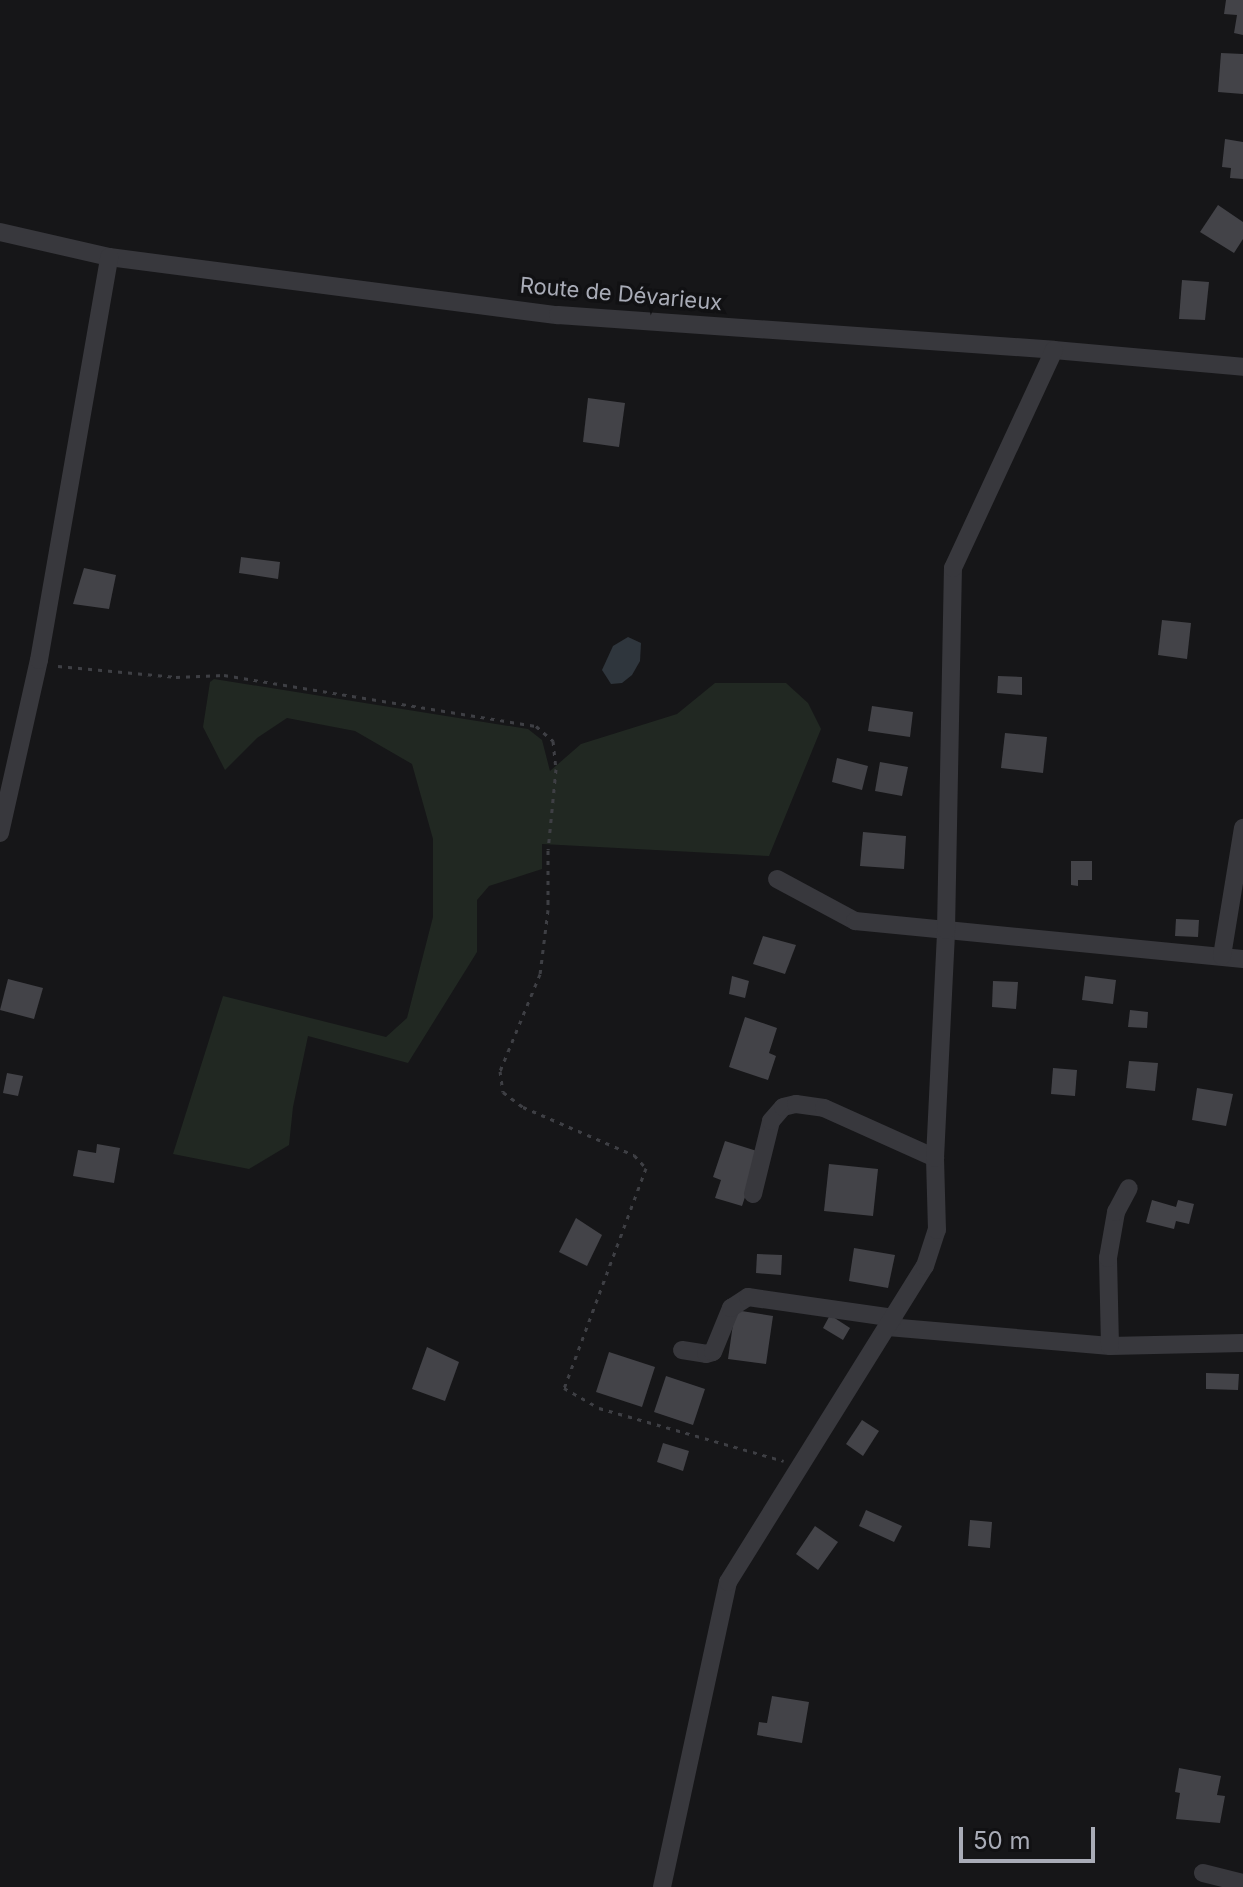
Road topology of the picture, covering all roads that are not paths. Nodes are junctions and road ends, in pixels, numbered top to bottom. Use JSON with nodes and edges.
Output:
{"nodes":[{"id":1,"x":0,"y":232,"type":"edge"},
{"id":2,"x":109,"y":257,"type":"junction"},
{"id":3,"x":1054,"y":350,"type":"junction"},
{"id":4,"x":1243,"y":367,"type":"edge"},
{"id":5,"x":1243,"y":828,"type":"edge"},
{"id":6,"x":0,"y":833,"type":"edge"},
{"id":7,"x":777,"y":879,"type":"dead end"},
{"id":8,"x":946,"y":930,"type":"junction"},
{"id":9,"x":1222,"y":956,"type":"junction"},
{"id":10,"x":1243,"y":959,"type":"edge"},
{"id":11,"x":935,"y":1158,"type":"junction"},
{"id":12,"x":1129,"y":1188,"type":"dead end"},
{"id":13,"x":753,"y":1194,"type":"dead end"},
{"id":14,"x":890,"y":1322,"type":"junction"},
{"id":15,"x":1243,"y":1343,"type":"edge"},
{"id":16,"x":1110,"y":1346,"type":"junction"},
{"id":17,"x":682,"y":1350,"type":"dead end"},
{"id":18,"x":1203,"y":1873,"type":"dead end"},
{"id":19,"x":1243,"y":1883,"type":"edge"},
{"id":20,"x":662,"y":1887,"type":"edge"}],
"edges":[{"from":1,"to":2,"type":"street","name":"Route de Dévarieux"},
{"from":2,"to":3,"type":"street","name":"Route de Dévarieux"},
{"from":2,"to":6,"type":"street"},
{"from":3,"to":4,"type":"street","name":"Route de Dévarieux"},
{"from":3,"to":8,"type":"street"},
{"from":5,"to":9,"type":"street"},
{"from":7,"to":8,"type":"street"},
{"from":8,"to":9,"type":"street"},
{"from":8,"to":11,"type":"street"},
{"from":9,"to":10,"type":"street"},
{"from":11,"to":13,"type":"street"},
{"from":11,"to":14,"type":"street"},
{"from":12,"to":16,"type":"street"},
{"from":14,"to":16,"type":"street"},
{"from":14,"to":17,"type":"street"},
{"from":14,"to":20,"type":"street"},
{"from":15,"to":16,"type":"street"},
{"from":18,"to":19,"type":"street"}]}
